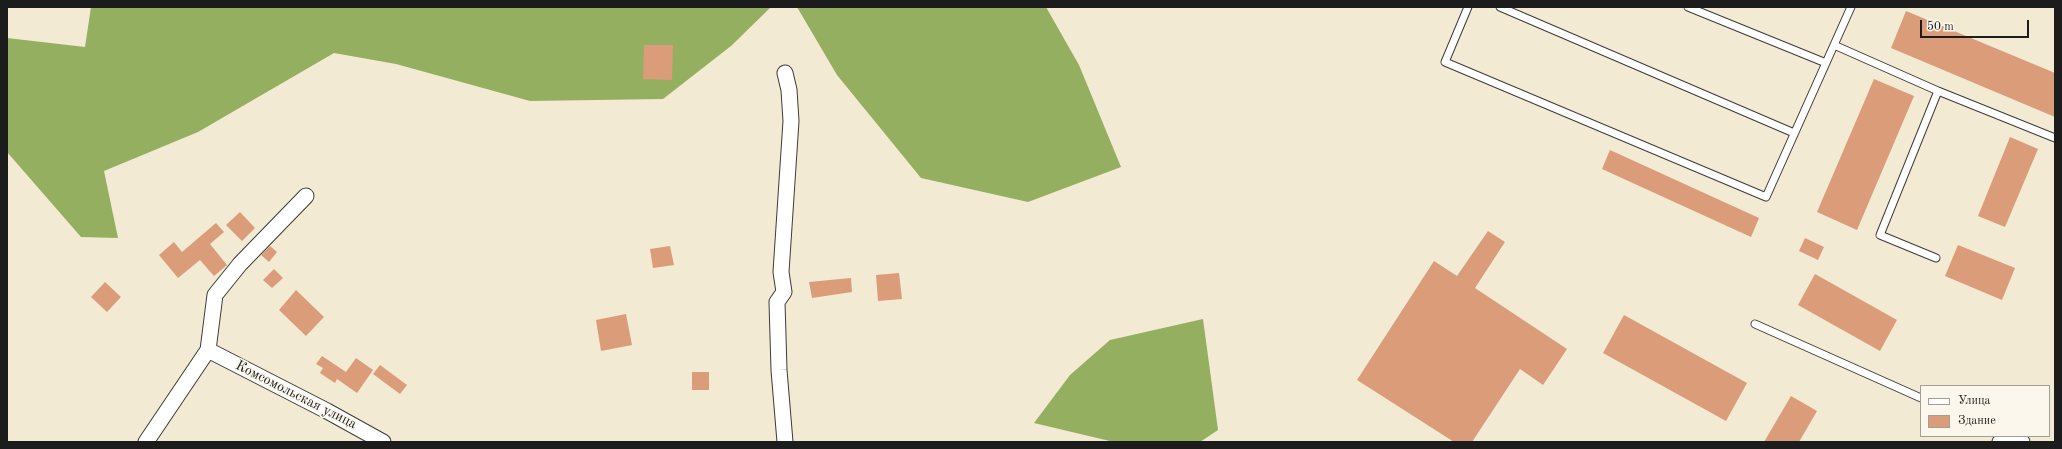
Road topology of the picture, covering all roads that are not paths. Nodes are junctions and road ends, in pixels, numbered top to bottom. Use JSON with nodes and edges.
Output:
{"nodes":[{"id":1,"x":1468,"y":7,"type":"edge"},
{"id":2,"x":1500,"y":7,"type":"edge"},
{"id":3,"x":1688,"y":7,"type":"edge"},
{"id":4,"x":1851,"y":7,"type":"edge"},
{"id":5,"x":1834,"y":45,"type":"junction"},
{"id":6,"x":1826,"y":63,"type":"junction"},
{"id":7,"x":785,"y":73,"type":"dead end"},
{"id":8,"x":1938,"y":91,"type":"junction"},
{"id":9,"x":1794,"y":134,"type":"junction"},
{"id":10,"x":2055,"y":138,"type":"edge"},
{"id":11,"x":306,"y":196,"type":"dead end"},
{"id":12,"x":1936,"y":258,"type":"dead end"},
{"id":13,"x":1755,"y":324,"type":"dead end"},
{"id":14,"x":208,"y":350,"type":"junction"},
{"id":15,"x":1920,"y":398,"type":"edge"},
{"id":16,"x":146,"y":442,"type":"edge"},
{"id":17,"x":383,"y":442,"type":"edge"},
{"id":18,"x":785,"y":442,"type":"edge"}],
"edges":[{"from":1,"to":9,"type":"lane"},
{"from":2,"to":9,"type":"lane"},
{"from":3,"to":6,"type":"lane"},
{"from":4,"to":5,"type":"lane"},
{"from":5,"to":6,"type":"lane"},
{"from":5,"to":8,"type":"lane"},
{"from":6,"to":9,"type":"lane"},
{"from":7,"to":18,"type":"street"},
{"from":8,"to":10,"type":"lane"},
{"from":8,"to":12,"type":"lane"},
{"from":11,"to":14,"type":"street"},
{"from":13,"to":15,"type":"lane"},
{"from":14,"to":16,"type":"street"},
{"from":14,"to":17,"type":"street","name":"Комсомольская улица"}]}
